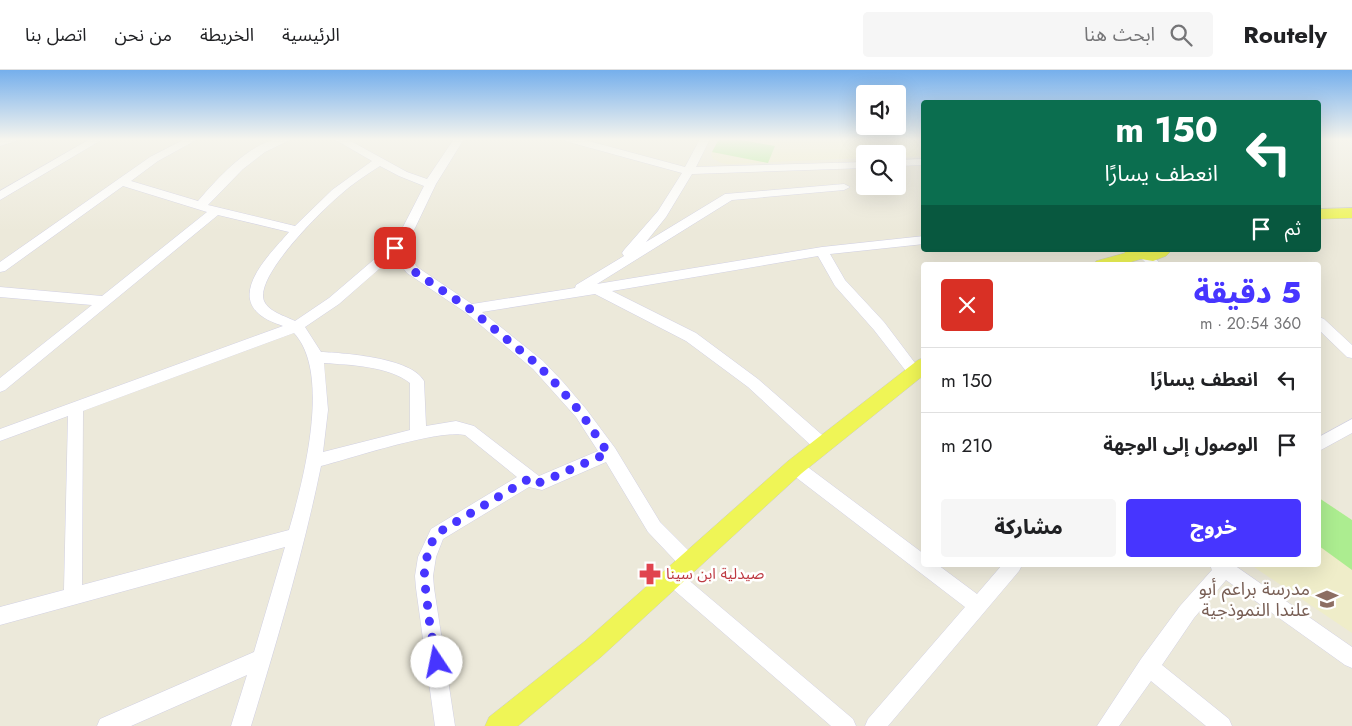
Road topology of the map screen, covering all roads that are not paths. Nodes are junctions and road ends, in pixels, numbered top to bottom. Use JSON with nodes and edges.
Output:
{"nodes":[{"id":1,"x":45,"y":170,"type":"edge"},
{"id":2,"x":140,"y":170,"type":"edge"},
{"id":3,"x":234,"y":170,"type":"edge"},
{"id":4,"x":367,"y":170,"type":"edge"},
{"id":5,"x":396,"y":170,"type":"edge"},
{"id":6,"x":439,"y":170,"type":"edge"},
{"id":7,"x":679,"y":170,"type":"edge"},
{"id":8,"x":748,"y":170,"type":"edge"},
{"id":9,"x":688,"y":172,"type":"junction"},
{"id":10,"x":122,"y":182,"type":"junction"},
{"id":11,"x":430,"y":184,"type":"junction"},
{"id":12,"x":844,"y":187,"type":"dead end"},
{"id":13,"x":0,"y":196,"type":"edge"},
{"id":14,"x":200,"y":206,"type":"junction"},
{"id":15,"x":216,"y":211,"type":"junction"},
{"id":16,"x":1352,"y":213,"type":"edge"},
{"id":17,"x":1321,"y":214,"type":"edge"},
{"id":18,"x":297,"y":230,"type":"junction"},
{"id":19,"x":921,"y":240,"type":"edge"},
{"id":20,"x":395,"y":248,"type":"junction"},
{"id":21,"x":822,"y":251,"type":"junction"},
{"id":22,"x":1112,"y":252,"type":"edge"},
{"id":23,"x":1151,"y":256,"type":"edge"},
{"id":24,"x":379,"y":262,"type":"junction"},
{"id":25,"x":1104,"y":262,"type":"edge"},
{"id":26,"x":1118,"y":262,"type":"edge"},
{"id":27,"x":0,"y":268,"type":"edge"},
{"id":28,"x":412,"y":270,"type":"junction"},
{"id":29,"x":604,"y":274,"type":"junction"},
{"id":30,"x":597,"y":289,"type":"junction"},
{"id":31,"x":0,"y":292,"type":"edge"},
{"id":32,"x":576,"y":292,"type":"junction"},
{"id":33,"x":104,"y":302,"type":"junction"},
{"id":34,"x":470,"y":309,"type":"junction"},
{"id":35,"x":1321,"y":324,"type":"edge"},
{"id":36,"x":296,"y":327,"type":"junction"},
{"id":37,"x":1352,"y":353,"type":"edge"},
{"id":38,"x":316,"y":357,"type":"junction"},
{"id":39,"x":919,"y":368,"type":"edge"},
{"id":40,"x":0,"y":386,"type":"edge"},
{"id":41,"x":76,"y":407,"type":"junction"},
{"id":42,"x":1352,"y":425,"type":"edge"},
{"id":43,"x":418,"y":434,"type":"junction"},
{"id":44,"x":0,"y":435,"type":"edge"},
{"id":45,"x":1321,"y":444,"type":"edge"},
{"id":46,"x":822,"y":445,"type":"junction"},
{"id":47,"x":608,"y":453,"type":"junction"},
{"id":48,"x":315,"y":461,"type":"junction"},
{"id":49,"x":795,"y":467,"type":"junction"},
{"id":50,"x":530,"y":478,"type":"junction"},
{"id":51,"x":296,"y":536,"type":"junction"},
{"id":52,"x":689,"y":563,"type":"junction"},
{"id":53,"x":921,"y":563,"type":"edge"},
{"id":54,"x":927,"y":567,"type":"edge"},
{"id":55,"x":1011,"y":567,"type":"edge"},
{"id":56,"x":1221,"y":567,"type":"edge"},
{"id":57,"x":673,"y":578,"type":"junction"},
{"id":58,"x":73,"y":596,"type":"junction"},
{"id":59,"x":978,"y":606,"type":"junction"},
{"id":60,"x":0,"y":616,"type":"edge"},
{"id":61,"x":263,"y":658,"type":"junction"},
{"id":62,"x":1352,"y":658,"type":"edge"},
{"id":63,"x":1148,"y":666,"type":"junction"},
{"id":64,"x":110,"y":725,"type":"edge"},
{"id":65,"x":240,"y":726,"type":"edge"},
{"id":66,"x":445,"y":726,"type":"edge"},
{"id":67,"x":498,"y":726,"type":"edge"},
{"id":68,"x":846,"y":726,"type":"edge"},
{"id":69,"x":875,"y":726,"type":"edge"},
{"id":70,"x":1107,"y":726,"type":"edge"},
{"id":71,"x":1222,"y":726,"type":"edge"}],
"edges":[{"from":1,"to":13,"type":"street"},
{"from":2,"to":10,"type":"street"},
{"from":3,"to":14,"type":"street"},
{"from":4,"to":18,"type":"street"},
{"from":5,"to":11,"type":"street"},
{"from":6,"to":11,"type":"street"},
{"from":7,"to":9,"type":"street"},
{"from":8,"to":9,"type":"street"},
{"from":9,"to":29,"type":"street"},
{"from":10,"to":14,"type":"street"},
{"from":10,"to":27,"type":"street"},
{"from":11,"to":20,"type":"street"},
{"from":12,"to":29,"type":"street"},
{"from":14,"to":15,"type":"street"},
{"from":15,"to":18,"type":"street"},
{"from":15,"to":33,"type":"street"},
{"from":16,"to":17,"type":"main road"},
{"from":18,"to":36,"type":"street"},
{"from":19,"to":21,"type":"street"},
{"from":20,"to":24,"type":"street"},
{"from":20,"to":28,"type":"street"},
{"from":21,"to":30,"type":"street"},
{"from":21,"to":39,"type":"street"},
{"from":22,"to":25,"type":"main road"},
{"from":23,"to":26,"type":"main road"},
{"from":24,"to":28,"type":"street"},
{"from":24,"to":36,"type":"street"},
{"from":28,"to":34,"type":"street"},
{"from":29,"to":32,"type":"street"},
{"from":30,"to":32,"type":"street"},
{"from":30,"to":46,"type":"street"},
{"from":31,"to":33,"type":"street"},
{"from":32,"to":34,"type":"street"},
{"from":33,"to":40,"type":"street"},
{"from":34,"to":47,"type":"street"},
{"from":35,"to":37,"type":"street"},
{"from":36,"to":38,"type":"street"},
{"from":36,"to":41,"type":"street"},
{"from":38,"to":43,"type":"street"},
{"from":38,"to":48,"type":"street"},
{"from":39,"to":46,"type":"main road"},
{"from":41,"to":44,"type":"street"},
{"from":41,"to":58,"type":"street"},
{"from":42,"to":45,"type":"street"},
{"from":43,"to":48,"type":"street"},
{"from":43,"to":50,"type":"street"},
{"from":46,"to":49,"type":"main road"},
{"from":47,"to":50,"type":"street"},
{"from":47,"to":52,"type":"street"},
{"from":48,"to":51,"type":"street"},
{"from":49,"to":52,"type":"main road"},
{"from":49,"to":53,"type":"street"},
{"from":50,"to":66,"type":"street"},
{"from":51,"to":58,"type":"street"},
{"from":51,"to":61,"type":"street"},
{"from":52,"to":57,"type":"main road"},
{"from":54,"to":59,"type":"street"},
{"from":55,"to":59,"type":"street"},
{"from":56,"to":62,"type":"street"},
{"from":56,"to":63,"type":"street"},
{"from":57,"to":67,"type":"main road"},
{"from":57,"to":68,"type":"street"},
{"from":58,"to":60,"type":"street"},
{"from":59,"to":69,"type":"street"},
{"from":61,"to":64,"type":"street"},
{"from":61,"to":65,"type":"street"},
{"from":63,"to":70,"type":"street"},
{"from":63,"to":71,"type":"street"}]}
